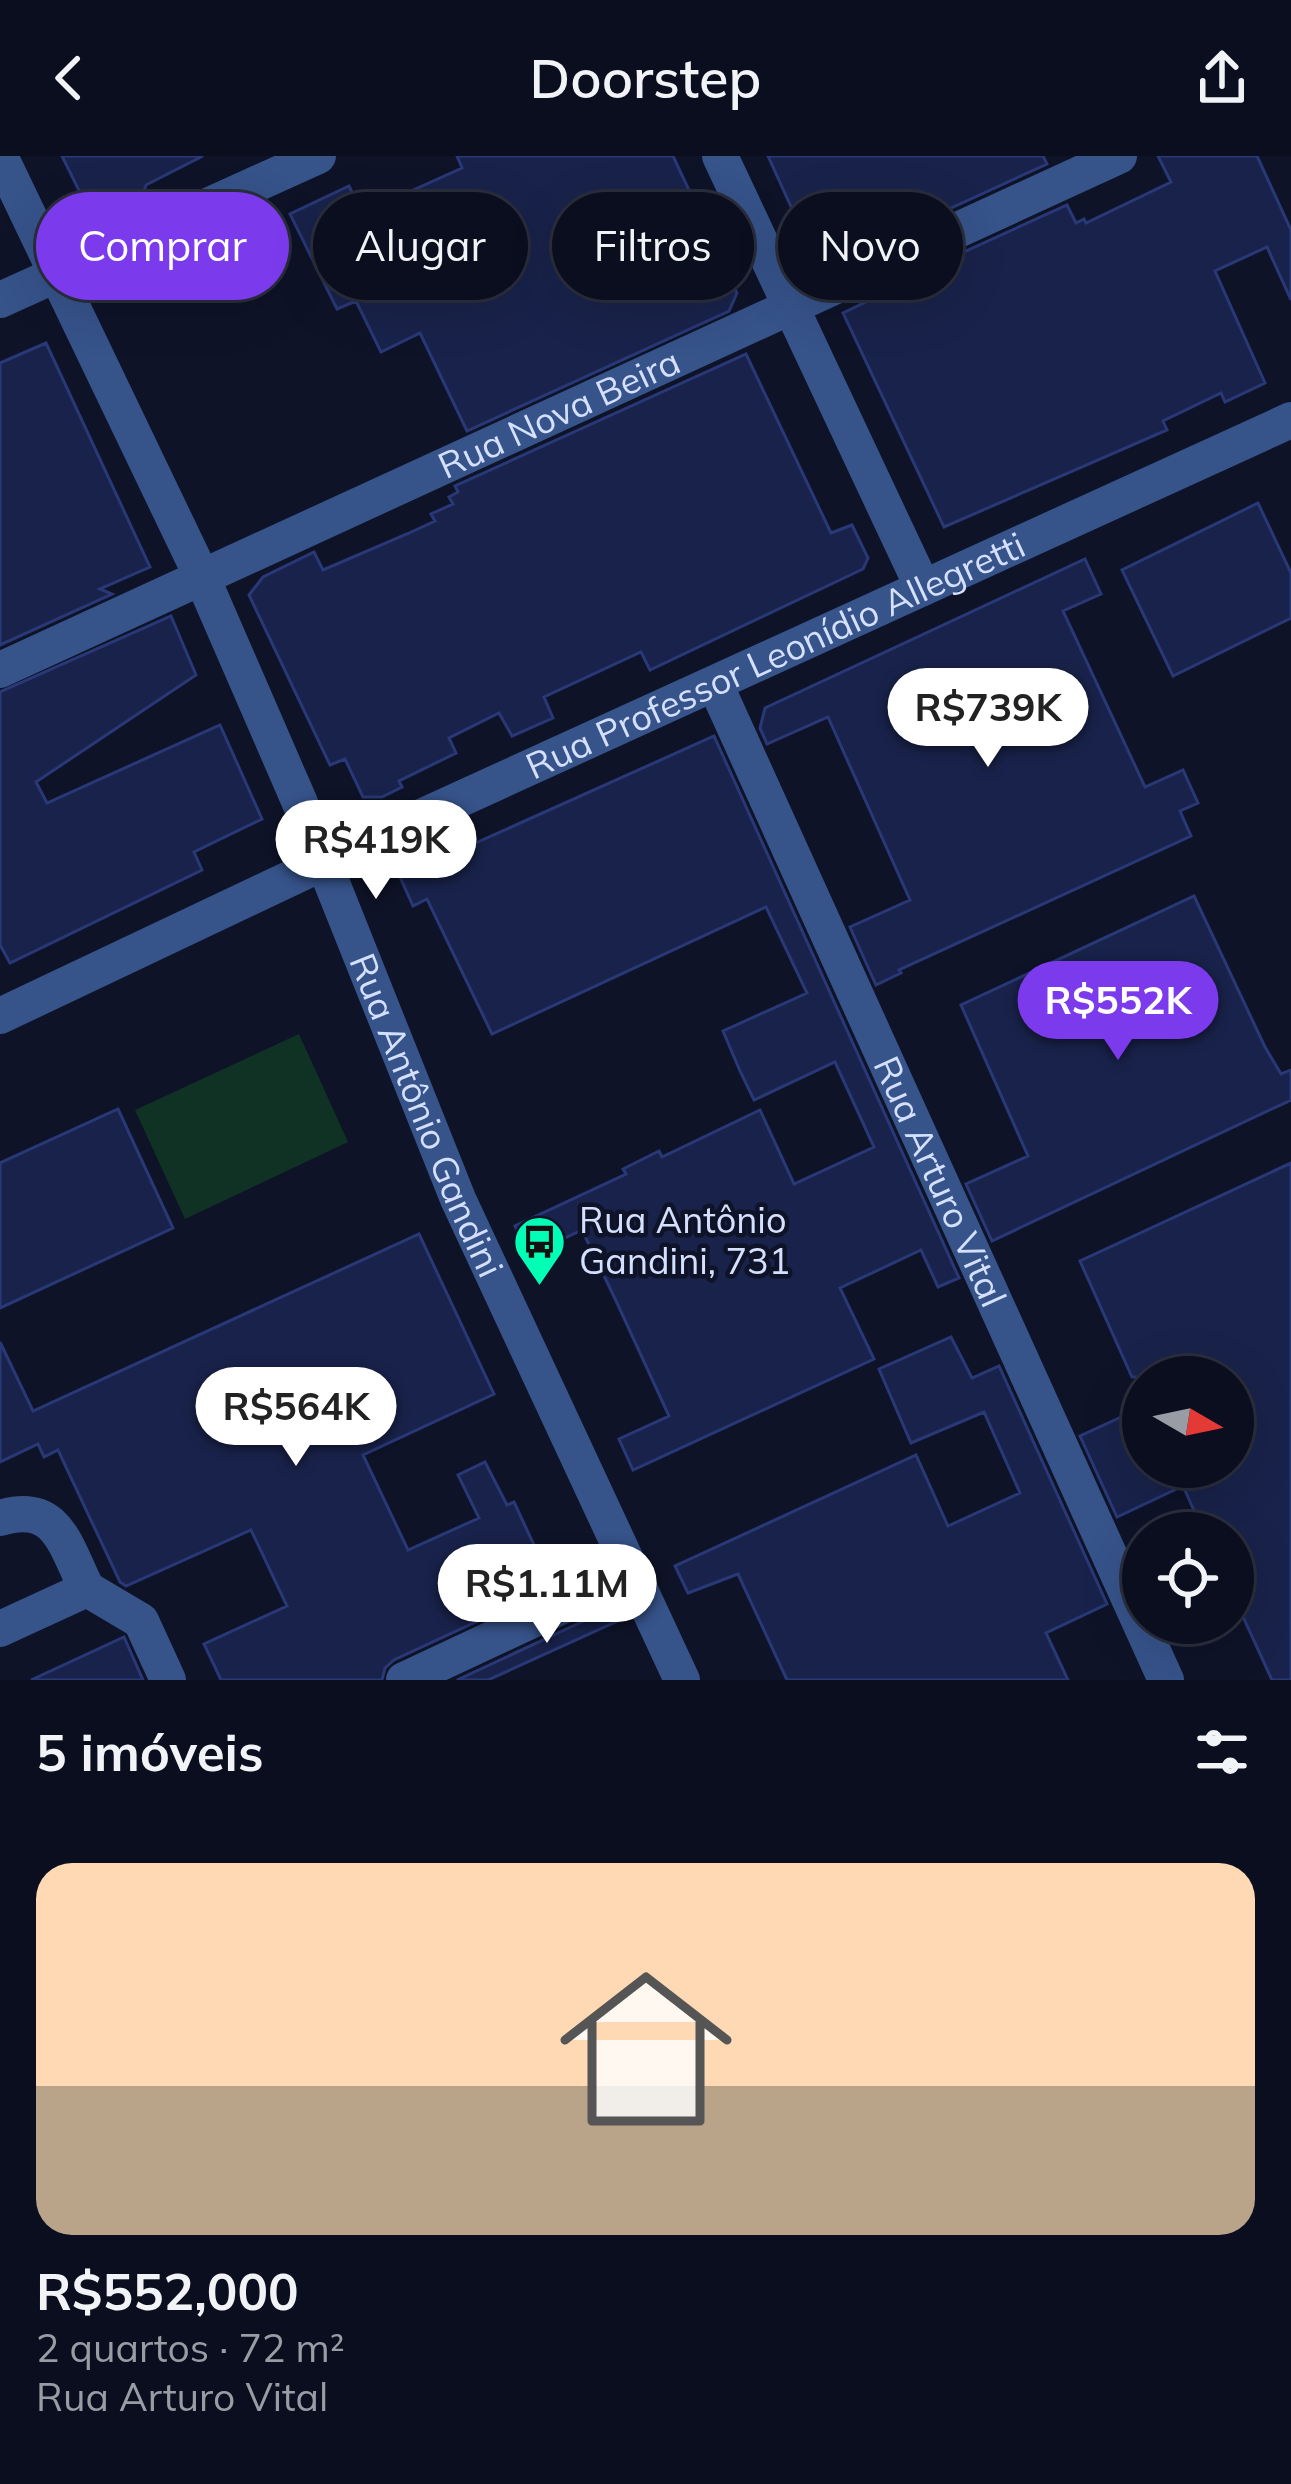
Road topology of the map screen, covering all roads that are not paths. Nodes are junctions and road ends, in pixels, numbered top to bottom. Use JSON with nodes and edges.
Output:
{"nodes":[{"id":1,"x":0,"y":156,"type":"edge"},
{"id":2,"x":318,"y":156,"type":"edge"},
{"id":3,"x":720,"y":156,"type":"edge"},
{"id":4,"x":1118,"y":156,"type":"edge"},
{"id":5,"x":240,"y":192,"type":"edge"},
{"id":6,"x":36,"y":232,"type":"edge"},
{"id":7,"x":36,"y":286,"type":"edge"},
{"id":8,"x":68,"y":300,"type":"edge"},
{"id":9,"x":0,"y":301,"type":"edge"},
{"id":10,"x":793,"y":307,"type":"junction"},
{"id":11,"x":1291,"y":420,"type":"edge"},
{"id":12,"x":201,"y":575,"type":"junction"},
{"id":13,"x":922,"y":588,"type":"junction"},
{"id":14,"x":0,"y":670,"type":"edge"},
{"id":15,"x":715,"y":684,"type":"junction"},
{"id":16,"x":324,"y":862,"type":"junction"},
{"id":17,"x":0,"y":1016,"type":"edge"},
{"id":18,"x":0,"y":1518,"type":"edge"},
{"id":19,"x":633,"y":1573,"type":"junction"},
{"id":20,"x":87,"y":1589,"type":"junction"},
{"id":21,"x":0,"y":1629,"type":"edge"},
{"id":22,"x":168,"y":1680,"type":"edge"},
{"id":23,"x":404,"y":1680,"type":"edge"},
{"id":24,"x":682,"y":1680,"type":"edge"},
{"id":25,"x":1166,"y":1680,"type":"edge"}],
"edges":[{"from":1,"to":6,"type":"street","name":"Rua Antônio Gandini"},
{"from":2,"to":5,"type":"street"},
{"from":3,"to":10,"type":"street"},
{"from":4,"to":10,"type":"street","name":"Rua Nova Beira"},
{"from":7,"to":9,"type":"street"},
{"from":8,"to":12,"type":"street","name":"Rua Antônio Gandini"},
{"from":10,"to":12,"type":"street","name":"Rua Nova Beira"},
{"from":10,"to":13,"type":"street"},
{"from":11,"to":13,"type":"street","name":"Rua Professor Leonídio Allegretti"},
{"from":12,"to":14,"type":"street","name":"Rua Nova Beira"},
{"from":12,"to":16,"type":"street","name":"Rua Antônio Gandini"},
{"from":13,"to":15,"type":"street","name":"Rua Professor Leonídio Allegretti"},
{"from":15,"to":16,"type":"street","name":"Rua Professor Leonídio Allegretti"},
{"from":15,"to":25,"type":"street","name":"Rua Arturo Vital"},
{"from":16,"to":17,"type":"street","name":"Rua Professor Leonídio Allegretti"},
{"from":16,"to":19,"type":"street","name":"Rua Antônio Gandini"},
{"from":18,"to":20,"type":"street"},
{"from":19,"to":23,"type":"street"},
{"from":19,"to":24,"type":"street","name":"Rua Antônio Gandini"},
{"from":20,"to":21,"type":"street"},
{"from":20,"to":22,"type":"street"}]}
